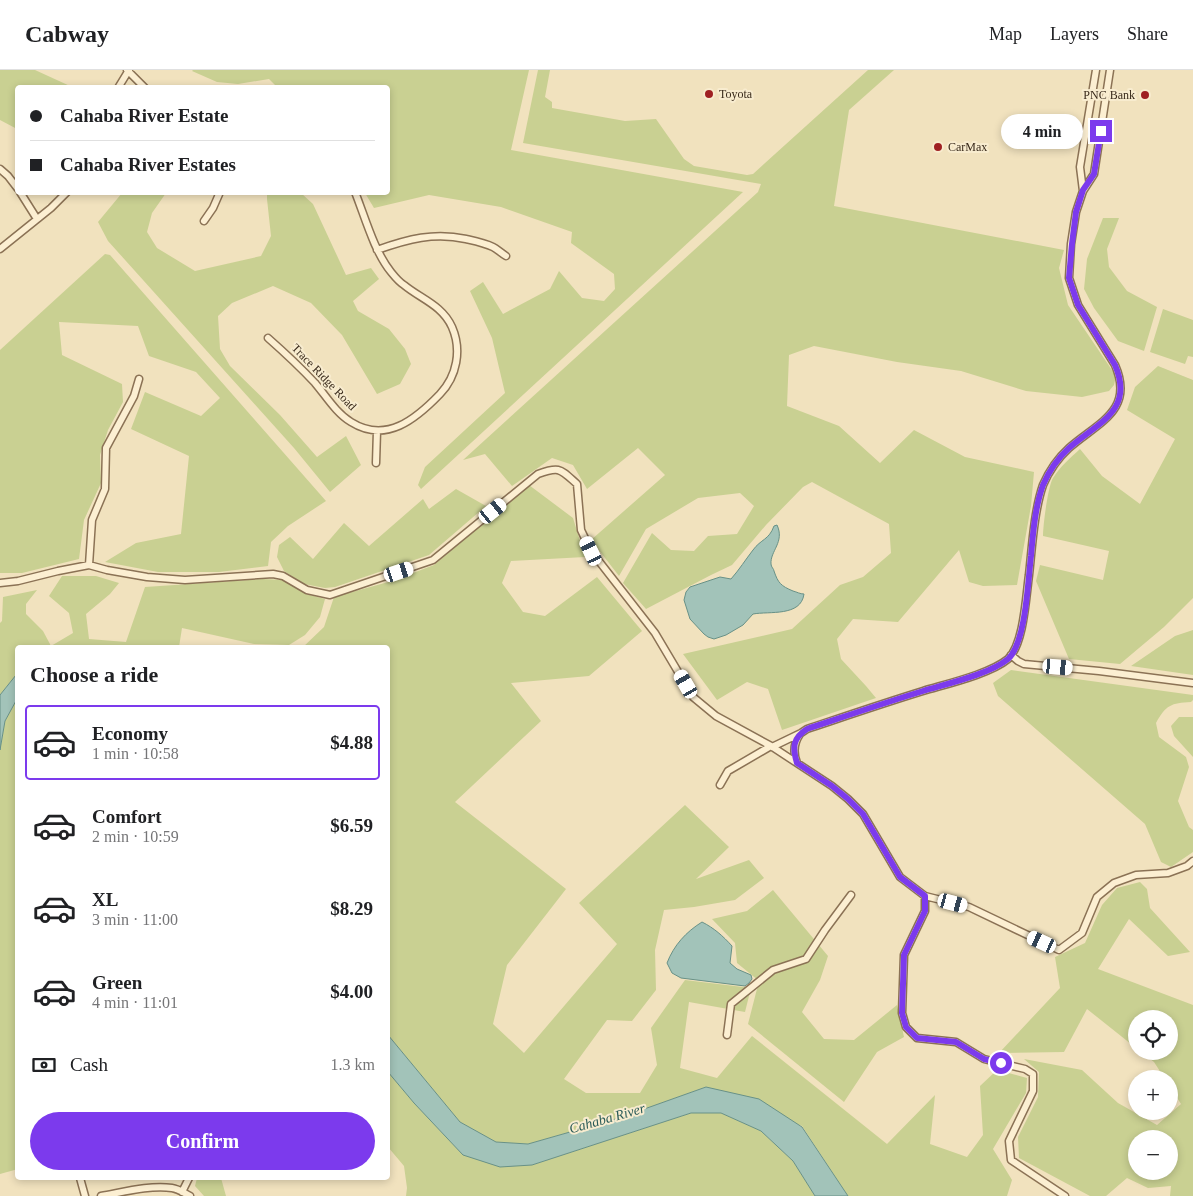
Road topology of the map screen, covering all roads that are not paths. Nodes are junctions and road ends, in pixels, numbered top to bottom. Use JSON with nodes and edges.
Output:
{"nodes":[{"id":1,"x":128,"y":70,"type":"edge"},
{"id":2,"x":1096,"y":70,"type":"edge"},
{"id":3,"x":1110,"y":70,"type":"edge"},
{"id":4,"x":120,"y":85,"type":"edge"},
{"id":5,"x":142,"y":85,"type":"edge"},
{"id":6,"x":0,"y":169,"type":"edge"},
{"id":7,"x":15,"y":185,"type":"edge"},
{"id":8,"x":1083,"y":190,"type":"junction"},
{"id":9,"x":22,"y":195,"type":"edge"},
{"id":10,"x":64,"y":195,"type":"edge"},
{"id":11,"x":219,"y":195,"type":"edge"},
{"id":12,"x":356,"y":195,"type":"edge"},
{"id":13,"x":37,"y":219,"type":"junction"},
{"id":14,"x":204,"y":221,"type":"dead end"},
{"id":15,"x":0,"y":249,"type":"edge"},
{"id":16,"x":377,"y":250,"type":"junction"},
{"id":17,"x":506,"y":256,"type":"dead end"},
{"id":18,"x":268,"y":338,"type":"dead end"},
{"id":19,"x":139,"y":379,"type":"dead end"},
{"id":20,"x":377,"y":431,"type":"junction"},
{"id":21,"x":376,"y":463,"type":"dead end"},
{"id":22,"x":89,"y":565,"type":"junction"},
{"id":23,"x":0,"y":582,"type":"edge"},
{"id":24,"x":1011,"y":655,"type":"junction"},
{"id":25,"x":1193,"y":684,"type":"edge"},
{"id":26,"x":800,"y":733,"type":"junction"},
{"id":27,"x":772,"y":746,"type":"junction"},
{"id":28,"x":797,"y":763,"type":"junction"},
{"id":29,"x":720,"y":785,"type":"dead end"},
{"id":30,"x":1193,"y":861,"type":"edge"},
{"id":31,"x":851,"y":895,"type":"dead end"},
{"id":32,"x":925,"y":896,"type":"junction"},
{"id":33,"x":727,"y":1035,"type":"dead end"},
{"id":34,"x":80,"y":1180,"type":"edge"},
{"id":35,"x":188,"y":1180,"type":"edge"},
{"id":36,"x":182,"y":1192,"type":"junction"},
{"id":37,"x":84,"y":1196,"type":"edge"},
{"id":38,"x":101,"y":1196,"type":"edge"},
{"id":39,"x":190,"y":1196,"type":"edge"},
{"id":40,"x":1064,"y":1196,"type":"edge"}],
"edges":[{"from":1,"to":4,"type":"street"},
{"from":1,"to":5,"type":"street"},
{"from":2,"to":8,"type":"street"},
{"from":3,"to":8,"type":"street"},
{"from":6,"to":7,"type":"street"},
{"from":8,"to":24,"type":"street"},
{"from":9,"to":13,"type":"street"},
{"from":10,"to":13,"type":"street"},
{"from":11,"to":14,"type":"street"},
{"from":12,"to":16,"type":"street"},
{"from":13,"to":15,"type":"street"},
{"from":16,"to":17,"type":"street"},
{"from":16,"to":20,"type":"street"},
{"from":18,"to":20,"type":"street","name":"Trace Ridge Road"},
{"from":19,"to":22,"type":"street"},
{"from":20,"to":21,"type":"street"},
{"from":22,"to":23,"type":"street"},
{"from":22,"to":27,"type":"street"},
{"from":24,"to":25,"type":"street"},
{"from":24,"to":26,"type":"street"},
{"from":26,"to":27,"type":"street"},
{"from":26,"to":28,"type":"street"},
{"from":27,"to":28,"type":"street"},
{"from":27,"to":29,"type":"street"},
{"from":28,"to":32,"type":"street"},
{"from":30,"to":32,"type":"street"},
{"from":31,"to":33,"type":"street"},
{"from":32,"to":40,"type":"street"},
{"from":34,"to":37,"type":"street"},
{"from":35,"to":36,"type":"street"},
{"from":36,"to":38,"type":"street"},
{"from":36,"to":39,"type":"street"}]}
